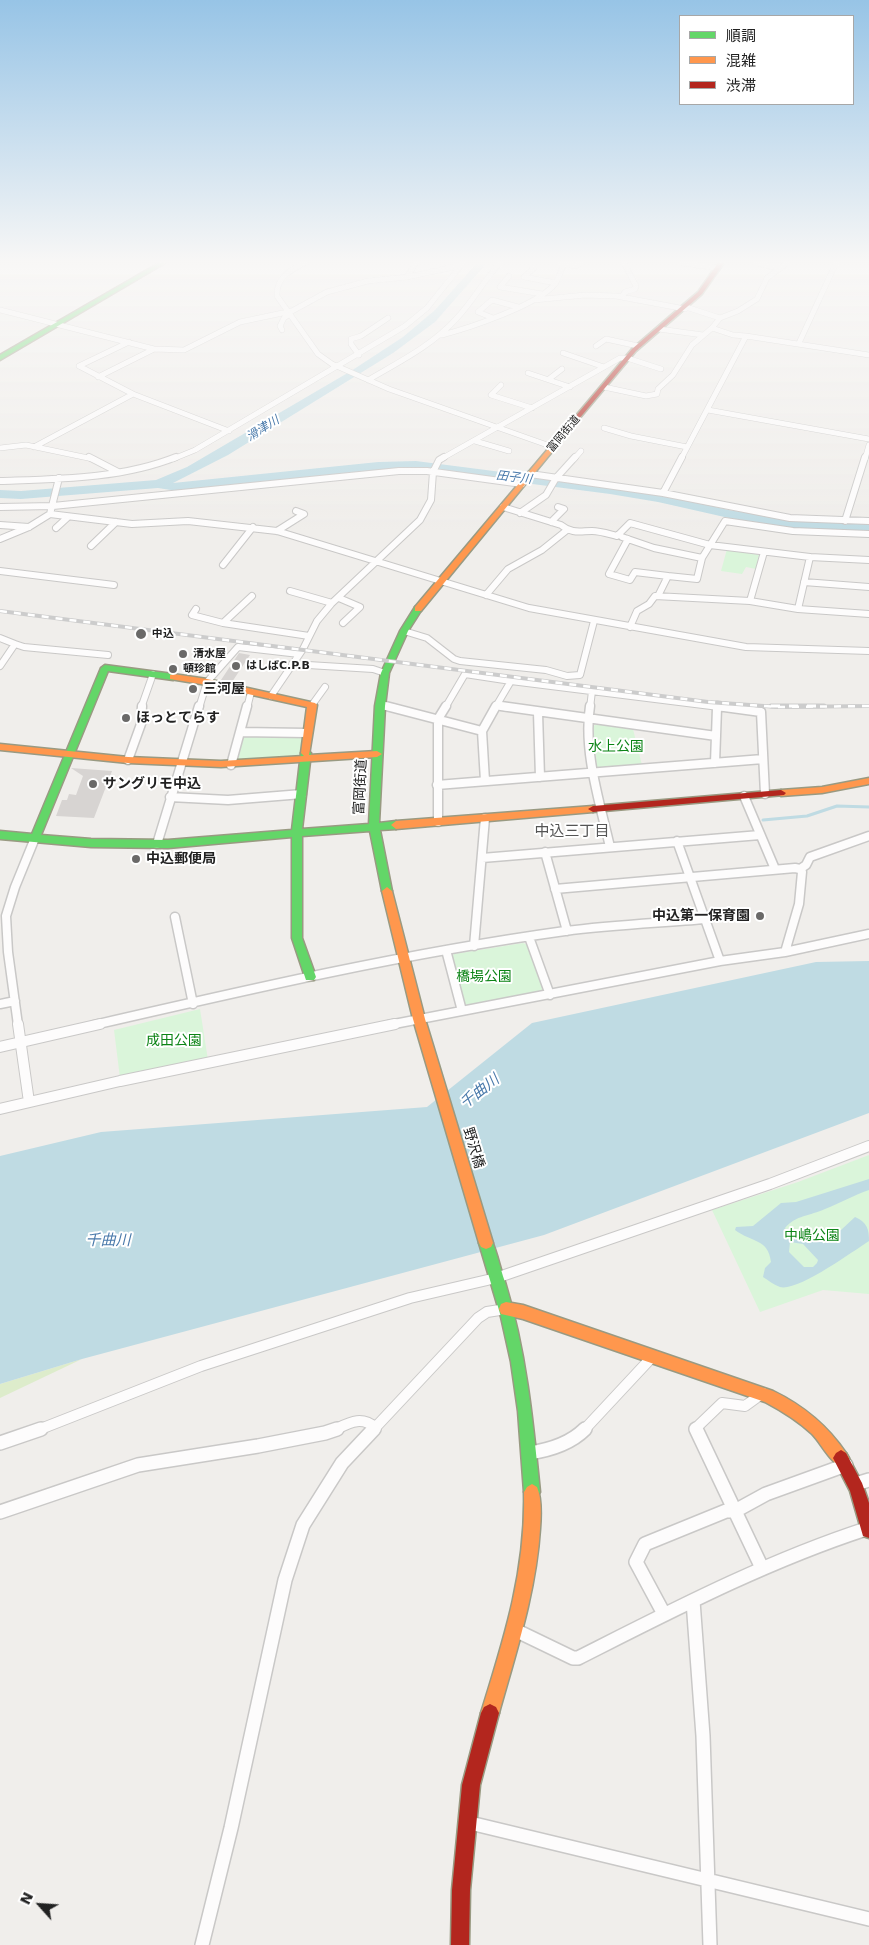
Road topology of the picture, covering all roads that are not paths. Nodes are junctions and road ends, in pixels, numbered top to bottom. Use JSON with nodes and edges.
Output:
{"nodes":[{"id":1,"x":104,"y":354,"type":"edge"},
{"id":2,"x":144,"y":354,"type":"edge"},
{"id":3,"x":318,"y":354,"type":"edge"},
{"id":4,"x":410,"y":354,"type":"edge"},
{"id":5,"x":565,"y":354,"type":"edge"},
{"id":6,"x":631,"y":354,"type":"edge"},
{"id":7,"x":686,"y":354,"type":"edge"},
{"id":8,"x":737,"y":354,"type":"edge"},
{"id":9,"x":359,"y":355,"type":"edge"},
{"id":10,"x":627,"y":358,"type":"junction"},
{"id":11,"x":337,"y":367,"type":"junction"},
{"id":12,"x":604,"y":367,"type":"junction"},
{"id":13,"x":562,"y":369,"type":"dead end"},
{"id":14,"x":661,"y":369,"type":"dead end"},
{"id":15,"x":528,"y":373,"type":"dead end"},
{"id":16,"x":98,"y":377,"type":"junction"},
{"id":17,"x":368,"y":380,"type":"junction"},
{"id":18,"x":549,"y":380,"type":"junction"},
{"id":19,"x":501,"y":385,"type":"dead end"},
{"id":20,"x":570,"y":387,"type":"junction"},
{"id":21,"x":604,"y":387,"type":"junction"},
{"id":22,"x":133,"y":394,"type":"junction"},
{"id":23,"x":532,"y":408,"type":"junction"},
{"id":24,"x":708,"y":410,"type":"junction"},
{"id":25,"x":495,"y":428,"type":"junction"},
{"id":26,"x":604,"y":428,"type":"dead end"},
{"id":27,"x":229,"y":431,"type":"junction"},
{"id":28,"x":869,"y":439,"type":"edge"},
{"id":29,"x":475,"y":441,"type":"junction"},
{"id":30,"x":869,"y":445,"type":"edge"},
{"id":31,"x":34,"y":447,"type":"junction"},
{"id":32,"x":553,"y":447,"type":"junction"},
{"id":33,"x":0,"y":448,"type":"edge"},
{"id":34,"x":688,"y":448,"type":"junction"},
{"id":35,"x":509,"y":451,"type":"dead end"},
{"id":36,"x":581,"y":451,"type":"dead end"},
{"id":37,"x":433,"y":471,"type":"junction"},
{"id":38,"x":118,"y":472,"type":"junction"},
{"id":39,"x":526,"y":478,"type":"junction"},
{"id":40,"x":556,"y":478,"type":"junction"},
{"id":41,"x":59,"y":479,"type":"junction"},
{"id":42,"x":0,"y":481,"type":"edge"},
{"id":43,"x":663,"y":494,"type":"junction"},
{"id":44,"x":53,"y":506,"type":"junction"},
{"id":45,"x":0,"y":507,"type":"edge"},
{"id":46,"x":503,"y":507,"type":"junction"},
{"id":47,"x":558,"y":507,"type":"dead end"},
{"id":48,"x":296,"y":511,"type":"dead end"},
{"id":49,"x":520,"y":513,"type":"junction"},
{"id":50,"x":50,"y":514,"type":"junction"},
{"id":51,"x":304,"y":514,"type":"junction"},
{"id":52,"x":68,"y":517,"type":"junction"},
{"id":53,"x":311,"y":517,"type":"dead end"},
{"id":54,"x":845,"y":521,"type":"junction"},
{"id":55,"x":116,"y":522,"type":"junction"},
{"id":56,"x":551,"y":522,"type":"junction"},
{"id":57,"x":869,"y":522,"type":"edge"},
{"id":58,"x":0,"y":525,"type":"edge"},
{"id":59,"x":29,"y":527,"type":"junction"},
{"id":60,"x":253,"y":527,"type":"junction"},
{"id":61,"x":56,"y":528,"type":"dead end"},
{"id":62,"x":567,"y":530,"type":"junction"},
{"id":63,"x":277,"y":531,"type":"junction"},
{"id":64,"x":869,"y":534,"type":"edge"},
{"id":65,"x":617,"y":536,"type":"junction"},
{"id":66,"x":628,"y":538,"type":"junction"},
{"id":67,"x":0,"y":540,"type":"edge"},
{"id":68,"x":710,"y":545,"type":"junction"},
{"id":69,"x":91,"y":546,"type":"dead end"},
{"id":70,"x":764,"y":552,"type":"junction"},
{"id":71,"x":810,"y":557,"type":"junction"},
{"id":72,"x":702,"y":558,"type":"junction"},
{"id":73,"x":377,"y":560,"type":"junction"},
{"id":74,"x":869,"y":560,"type":"edge"},
{"id":75,"x":223,"y":565,"type":"dead end"},
{"id":76,"x":0,"y":571,"type":"edge"},
{"id":77,"x":668,"y":576,"type":"junction"},
{"id":78,"x":440,"y":581,"type":"junction"},
{"id":79,"x":804,"y":582,"type":"junction"},
{"id":80,"x":114,"y":586,"type":"dead end"},
{"id":81,"x":869,"y":587,"type":"edge"},
{"id":82,"x":290,"y":591,"type":"dead end"},
{"id":83,"x":486,"y":595,"type":"junction"},
{"id":84,"x":252,"y":596,"type":"dead end"},
{"id":85,"x":658,"y":596,"type":"junction"},
{"id":86,"x":338,"y":598,"type":"junction"},
{"id":87,"x":750,"y":601,"type":"junction"},
{"id":88,"x":332,"y":604,"type":"junction"},
{"id":89,"x":196,"y":609,"type":"dead end"},
{"id":90,"x":798,"y":609,"type":"junction"},
{"id":91,"x":869,"y":614,"type":"edge"},
{"id":92,"x":594,"y":621,"type":"junction"},
{"id":93,"x":223,"y":623,"type":"junction"},
{"id":94,"x":343,"y":623,"type":"dead end"},
{"id":95,"x":630,"y":627,"type":"junction"},
{"id":96,"x":404,"y":631,"type":"junction"},
{"id":97,"x":309,"y":636,"type":"junction"},
{"id":98,"x":0,"y":638,"type":"edge"},
{"id":99,"x":14,"y":644,"type":"junction"},
{"id":100,"x":869,"y":651,"type":"edge"},
{"id":101,"x":299,"y":654,"type":"junction"},
{"id":102,"x":108,"y":655,"type":"dead end"},
{"id":103,"x":292,"y":664,"type":"junction"},
{"id":104,"x":0,"y":666,"type":"edge"},
{"id":105,"x":546,"y":670,"type":"junction"},
{"id":106,"x":385,"y":672,"type":"junction"},
{"id":107,"x":154,"y":674,"type":"junction"},
{"id":108,"x":511,"y":681,"type":"junction"},
{"id":109,"x":207,"y":682,"type":"junction"},
{"id":110,"x":536,"y":684,"type":"junction"},
{"id":111,"x":325,"y":687,"type":"dead end"},
{"id":112,"x":251,"y":692,"type":"junction"},
{"id":113,"x":592,"y":692,"type":"junction"},
{"id":114,"x":271,"y":696,"type":"junction"},
{"id":115,"x":312,"y":705,"type":"junction"},
{"id":116,"x":380,"y":706,"type":"junction"},
{"id":117,"x":497,"y":706,"type":"junction"},
{"id":118,"x":717,"y":708,"type":"junction"},
{"id":119,"x":538,"y":713,"type":"junction"},
{"id":120,"x":438,"y":719,"type":"junction"},
{"id":121,"x":588,"y":719,"type":"junction"},
{"id":122,"x":482,"y":731,"type":"junction"},
{"id":123,"x":240,"y":732,"type":"junction"},
{"id":124,"x":307,"y":733,"type":"junction"},
{"id":125,"x":716,"y":736,"type":"junction"},
{"id":126,"x":0,"y":747,"type":"edge"},
{"id":127,"x":377,"y":754,"type":"junction"},
{"id":128,"x":68,"y":755,"type":"junction"},
{"id":129,"x":305,"y":759,"type":"junction"},
{"id":130,"x":764,"y":759,"type":"junction"},
{"id":131,"x":128,"y":760,"type":"junction"},
{"id":132,"x":182,"y":763,"type":"junction"},
{"id":133,"x":715,"y":763,"type":"junction"},
{"id":134,"x":231,"y":765,"type":"junction"},
{"id":135,"x":594,"y":772,"type":"junction"},
{"id":136,"x":540,"y":777,"type":"junction"},
{"id":137,"x":485,"y":781,"type":"junction"},
{"id":138,"x":869,"y":781,"type":"edge"},
{"id":139,"x":437,"y":785,"type":"junction"},
{"id":140,"x":302,"y":794,"type":"junction"},
{"id":141,"x":765,"y":794,"type":"junction"},
{"id":142,"x":744,"y":796,"type":"junction"},
{"id":143,"x":170,"y":797,"type":"junction"},
{"id":144,"x":601,"y":808,"type":"junction"},
{"id":145,"x":485,"y":818,"type":"junction"},
{"id":146,"x":438,"y":822,"type":"junction"},
{"id":147,"x":374,"y":827,"type":"junction"},
{"id":148,"x":297,"y":833,"type":"junction"},
{"id":149,"x":0,"y":835,"type":"edge"},
{"id":150,"x":760,"y":836,"type":"junction"},
{"id":151,"x":869,"y":836,"type":"edge"},
{"id":152,"x":35,"y":838,"type":"junction"},
{"id":153,"x":677,"y":841,"type":"junction"},
{"id":154,"x":157,"y":844,"type":"junction"},
{"id":155,"x":610,"y":847,"type":"junction"},
{"id":156,"x":544,"y":852,"type":"junction"},
{"id":157,"x":482,"y":858,"type":"junction"},
{"id":158,"x":775,"y":869,"type":"junction"},
{"id":159,"x":800,"y":869,"type":"junction"},
{"id":160,"x":690,"y":878,"type":"junction"},
{"id":161,"x":555,"y":889,"type":"junction"},
{"id":162,"x":3,"y":917,"type":"edge"},
{"id":163,"x":175,"y":917,"type":"dead end"},
{"id":164,"x":705,"y":919,"type":"junction"},
{"id":165,"x":567,"y":931,"type":"junction"},
{"id":166,"x":865,"y":935,"type":"edge"},
{"id":167,"x":529,"y":937,"type":"junction"},
{"id":168,"x":474,"y":946,"type":"junction"},
{"id":169,"x":446,"y":950,"type":"junction"},
{"id":170,"x":785,"y":952,"type":"junction"},
{"id":171,"x":403,"y":957,"type":"junction"},
{"id":172,"x":720,"y":961,"type":"junction"},
{"id":173,"x":310,"y":977,"type":"junction"},
{"id":174,"x":550,"y":995,"type":"junction"},
{"id":175,"x":15,"y":1001,"type":"junction"},
{"id":176,"x":0,"y":1004,"type":"edge"},
{"id":177,"x":194,"y":1004,"type":"junction"},
{"id":178,"x":462,"y":1011,"type":"junction"},
{"id":179,"x":420,"y":1023,"type":"junction"},
{"id":180,"x":20,"y":1042,"type":"junction"},
{"id":181,"x":0,"y":1047,"type":"edge"},
{"id":182,"x":28,"y":1102,"type":"junction"},
{"id":183,"x":0,"y":1110,"type":"edge"},
{"id":184,"x":869,"y":1146,"type":"edge"},
{"id":185,"x":496,"y":1278,"type":"junction"},
{"id":186,"x":506,"y":1309,"type":"junction"},
{"id":187,"x":653,"y":1356,"type":"junction"},
{"id":188,"x":763,"y":1393,"type":"junction"},
{"id":189,"x":376,"y":1428,"type":"junction"},
{"id":190,"x":0,"y":1443,"type":"edge"},
{"id":191,"x":530,"y":1453,"type":"junction"},
{"id":192,"x":846,"y":1465,"type":"junction"},
{"id":193,"x":869,"y":1480,"type":"edge"},
{"id":194,"x":856,"y":1484,"type":"junction"},
{"id":195,"x":735,"y":1511,"type":"junction"},
{"id":196,"x":0,"y":1512,"type":"edge"},
{"id":197,"x":869,"y":1529,"type":"edge"},
{"id":198,"x":762,"y":1568,"type":"junction"},
{"id":199,"x":693,"y":1600,"type":"junction"},
{"id":200,"x":664,"y":1614,"type":"junction"},
{"id":201,"x":515,"y":1630,"type":"junction"},
{"id":202,"x":466,"y":1822,"type":"junction"},
{"id":203,"x":709,"y":1879,"type":"junction"},
{"id":204,"x":869,"y":1919,"type":"edge"},
{"id":205,"x":202,"y":1945,"type":"edge"},
{"id":206,"x":460,"y":1945,"type":"edge"},
{"id":207,"x":710,"y":1945,"type":"edge"}],
"edges":[{"from":1,"to":16,"type":"street"},
{"from":2,"to":16,"type":"street"},
{"from":3,"to":11,"type":"street"},
{"from":4,"to":17,"type":"street"},
{"from":5,"to":12,"type":"street"},
{"from":6,"to":10,"type":"main road","name":"富岡街道"},
{"from":7,"to":21,"type":"street"},
{"from":8,"to":24,"type":"street"},
{"from":9,"to":11,"type":"street"},
{"from":10,"to":12,"type":"street"},
{"from":10,"to":14,"type":"street"},
{"from":10,"to":21,"type":"main road","name":"富岡街道"},
{"from":11,"to":17,"type":"street"},
{"from":11,"to":27,"type":"street"},
{"from":12,"to":20,"type":"street"},
{"from":13,"to":18,"type":"street"},
{"from":15,"to":18,"type":"street"},
{"from":16,"to":22,"type":"street"},
{"from":17,"to":25,"type":"street"},
{"from":18,"to":20,"type":"street"},
{"from":19,"to":23,"type":"street"},
{"from":20,"to":23,"type":"street"},
{"from":21,"to":32,"type":"main road","name":"富岡街道"},
{"from":22,"to":27,"type":"street"},
{"from":22,"to":31,"type":"street"},
{"from":23,"to":25,"type":"street"},
{"from":24,"to":28,"type":"street"},
{"from":24,"to":34,"type":"street"},
{"from":25,"to":29,"type":"street"},
{"from":25,"to":32,"type":"street"},
{"from":26,"to":34,"type":"street"},
{"from":27,"to":38,"type":"street"},
{"from":29,"to":35,"type":"street"},
{"from":29,"to":37,"type":"street"},
{"from":30,"to":54,"type":"street"},
{"from":31,"to":33,"type":"street"},
{"from":31,"to":38,"type":"street"},
{"from":32,"to":39,"type":"main road","name":"富岡街道"},
{"from":34,"to":43,"type":"street"},
{"from":36,"to":40,"type":"street"},
{"from":37,"to":39,"type":"street"},
{"from":37,"to":44,"type":"street"},
{"from":37,"to":73,"type":"street"},
{"from":38,"to":41,"type":"street"},
{"from":39,"to":40,"type":"street"},
{"from":39,"to":46,"type":"main road","name":"富岡街道"},
{"from":40,"to":43,"type":"street"},
{"from":40,"to":49,"type":"street"},
{"from":41,"to":42,"type":"street"},
{"from":41,"to":44,"type":"street"},
{"from":43,"to":54,"type":"street"},
{"from":44,"to":45,"type":"street"},
{"from":44,"to":50,"type":"street"},
{"from":46,"to":49,"type":"street"},
{"from":46,"to":78,"type":"main road","name":"富岡街道"},
{"from":47,"to":56,"type":"street"},
{"from":48,"to":51,"type":"street"},
{"from":49,"to":56,"type":"street"},
{"from":50,"to":52,"type":"street"},
{"from":50,"to":59,"type":"street"},
{"from":51,"to":53,"type":"street"},
{"from":51,"to":63,"type":"street"},
{"from":52,"to":55,"type":"street"},
{"from":52,"to":61,"type":"street"},
{"from":54,"to":57,"type":"street"},
{"from":55,"to":60,"type":"street"},
{"from":55,"to":69,"type":"street"},
{"from":56,"to":62,"type":"street"},
{"from":58,"to":59,"type":"street"},
{"from":59,"to":67,"type":"street"},
{"from":60,"to":63,"type":"street"},
{"from":60,"to":75,"type":"street"},
{"from":62,"to":65,"type":"street"},
{"from":62,"to":83,"type":"street"},
{"from":63,"to":73,"type":"street"},
{"from":64,"to":68,"type":"street"},
{"from":65,"to":66,"type":"street"},
{"from":65,"to":68,"type":"street"},
{"from":66,"to":72,"type":"street"},
{"from":66,"to":77,"type":"street"},
{"from":68,"to":70,"type":"street"},
{"from":68,"to":72,"type":"street"},
{"from":70,"to":71,"type":"street"},
{"from":70,"to":87,"type":"street"},
{"from":71,"to":74,"type":"street"},
{"from":71,"to":79,"type":"street"},
{"from":72,"to":77,"type":"street"},
{"from":73,"to":78,"type":"street"},
{"from":73,"to":86,"type":"street"},
{"from":76,"to":80,"type":"street"},
{"from":77,"to":85,"type":"street"},
{"from":78,"to":83,"type":"street"},
{"from":78,"to":96,"type":"main road","name":"富岡街道"},
{"from":79,"to":81,"type":"street"},
{"from":79,"to":90,"type":"street"},
{"from":82,"to":88,"type":"street"},
{"from":83,"to":92,"type":"street"},
{"from":84,"to":93,"type":"street"},
{"from":85,"to":87,"type":"street"},
{"from":85,"to":95,"type":"street"},
{"from":86,"to":88,"type":"street"},
{"from":86,"to":94,"type":"street"},
{"from":87,"to":90,"type":"street"},
{"from":88,"to":97,"type":"street"},
{"from":89,"to":93,"type":"street"},
{"from":90,"to":91,"type":"street"},
{"from":92,"to":95,"type":"street"},
{"from":92,"to":105,"type":"street"},
{"from":93,"to":97,"type":"street"},
{"from":95,"to":100,"type":"street"},
{"from":96,"to":105,"type":"street"},
{"from":96,"to":106,"type":"main road","name":"富岡街道"},
{"from":97,"to":101,"type":"street"},
{"from":98,"to":99,"type":"street"},
{"from":99,"to":102,"type":"street"},
{"from":99,"to":104,"type":"street"},
{"from":101,"to":103,"type":"street"},
{"from":101,"to":109,"type":"street"},
{"from":103,"to":106,"type":"street"},
{"from":103,"to":114,"type":"street"},
{"from":105,"to":110,"type":"street"},
{"from":106,"to":116,"type":"main road","name":"富岡街道"},
{"from":107,"to":109,"type":"main road"},
{"from":107,"to":128,"type":"main road"},
{"from":107,"to":131,"type":"street"},
{"from":108,"to":110,"type":"street"},
{"from":108,"to":117,"type":"street"},
{"from":108,"to":120,"type":"street"},
{"from":109,"to":112,"type":"main road"},
{"from":109,"to":132,"type":"street"},
{"from":110,"to":113,"type":"street"},
{"from":111,"to":115,"type":"street"},
{"from":112,"to":114,"type":"main road"},
{"from":112,"to":123,"type":"street"},
{"from":113,"to":118,"type":"street"},
{"from":113,"to":121,"type":"street"},
{"from":114,"to":115,"type":"main road"},
{"from":115,"to":124,"type":"main road"},
{"from":116,"to":120,"type":"street"},
{"from":116,"to":127,"type":"main road","name":"富岡街道"},
{"from":117,"to":119,"type":"street"},
{"from":117,"to":122,"type":"street"},
{"from":118,"to":125,"type":"street"},
{"from":118,"to":130,"type":"street"},
{"from":119,"to":121,"type":"street"},
{"from":119,"to":136,"type":"street"},
{"from":120,"to":122,"type":"street"},
{"from":120,"to":139,"type":"street"},
{"from":121,"to":125,"type":"street"},
{"from":121,"to":135,"type":"street"},
{"from":122,"to":137,"type":"street"},
{"from":123,"to":124,"type":"street"},
{"from":123,"to":134,"type":"street"},
{"from":124,"to":129,"type":"main road"},
{"from":125,"to":133,"type":"street"},
{"from":126,"to":128,"type":"main road"},
{"from":127,"to":129,"type":"main road"},
{"from":127,"to":147,"type":"main road","name":"富岡街道"},
{"from":128,"to":131,"type":"main road"},
{"from":128,"to":152,"type":"main road"},
{"from":129,"to":134,"type":"main road"},
{"from":129,"to":140,"type":"main road"},
{"from":130,"to":133,"type":"street"},
{"from":130,"to":141,"type":"street"},
{"from":131,"to":132,"type":"main road"},
{"from":132,"to":134,"type":"main road"},
{"from":132,"to":143,"type":"street"},
{"from":133,"to":135,"type":"street"},
{"from":135,"to":136,"type":"street"},
{"from":135,"to":144,"type":"street"},
{"from":136,"to":137,"type":"street"},
{"from":137,"to":139,"type":"street"},
{"from":138,"to":141,"type":"main road"},
{"from":139,"to":146,"type":"street"},
{"from":140,"to":143,"type":"street"},
{"from":140,"to":148,"type":"main road"},
{"from":141,"to":142,"type":"main road"},
{"from":142,"to":144,"type":"main road"},
{"from":142,"to":150,"type":"street"},
{"from":143,"to":154,"type":"street"},
{"from":144,"to":145,"type":"main road"},
{"from":144,"to":155,"type":"street"},
{"from":145,"to":146,"type":"main road"},
{"from":145,"to":157,"type":"street"},
{"from":146,"to":147,"type":"main road"},
{"from":147,"to":148,"type":"main road","name":"富岡街道"},
{"from":147,"to":171,"type":"main road","name":"野沢橋"},
{"from":148,"to":154,"type":"main road","name":"富岡街道"},
{"from":148,"to":173,"type":"main road"},
{"from":149,"to":152,"type":"main road","name":"富岡街道"},
{"from":150,"to":153,"type":"street"},
{"from":150,"to":158,"type":"street"},
{"from":151,"to":159,"type":"street"},
{"from":152,"to":154,"type":"main road","name":"富岡街道"},
{"from":152,"to":162,"type":"street"},
{"from":153,"to":155,"type":"street"},
{"from":153,"to":160,"type":"street"},
{"from":155,"to":156,"type":"street"},
{"from":156,"to":157,"type":"street"},
{"from":156,"to":161,"type":"street"},
{"from":157,"to":168,"type":"street"},
{"from":158,"to":159,"type":"street"},
{"from":158,"to":160,"type":"street"},
{"from":159,"to":170,"type":"street"},
{"from":160,"to":161,"type":"street"},
{"from":160,"to":164,"type":"street"},
{"from":161,"to":165,"type":"street"},
{"from":162,"to":175,"type":"street"},
{"from":163,"to":177,"type":"street"},
{"from":164,"to":165,"type":"street"},
{"from":164,"to":172,"type":"street"},
{"from":165,"to":167,"type":"street"},
{"from":166,"to":170,"type":"street"},
{"from":167,"to":168,"type":"street"},
{"from":167,"to":174,"type":"street"},
{"from":168,"to":169,"type":"street"},
{"from":169,"to":171,"type":"street"},
{"from":169,"to":178,"type":"street"},
{"from":170,"to":172,"type":"street"},
{"from":171,"to":173,"type":"street"},
{"from":171,"to":179,"type":"main road","name":"野沢橋"},
{"from":172,"to":174,"type":"street"},
{"from":173,"to":177,"type":"street"},
{"from":174,"to":178,"type":"street"},
{"from":175,"to":176,"type":"street"},
{"from":175,"to":180,"type":"street"},
{"from":177,"to":180,"type":"street"},
{"from":178,"to":179,"type":"street"},
{"from":179,"to":182,"type":"street"},
{"from":179,"to":185,"type":"main road","name":"野沢橋"},
{"from":180,"to":181,"type":"street"},
{"from":180,"to":182,"type":"street"},
{"from":182,"to":183,"type":"street"},
{"from":184,"to":185,"type":"street"},
{"from":185,"to":186,"type":"main road","name":"野沢橋"},
{"from":185,"to":190,"type":"street"},
{"from":186,"to":187,"type":"main road"},
{"from":186,"to":189,"type":"street"},
{"from":186,"to":191,"type":"main road","name":"野沢橋"},
{"from":187,"to":188,"type":"main road"},
{"from":187,"to":191,"type":"street"},
{"from":188,"to":192,"type":"main road"},
{"from":188,"to":195,"type":"street"},
{"from":189,"to":196,"type":"street"},
{"from":189,"to":205,"type":"street"},
{"from":191,"to":201,"type":"main road","name":"野沢橋"},
{"from":192,"to":194,"type":"main road"},
{"from":192,"to":195,"type":"street"},
{"from":193,"to":194,"type":"street"},
{"from":194,"to":197,"type":"main road"},
{"from":195,"to":198,"type":"street"},
{"from":195,"to":200,"type":"street"},
{"from":197,"to":198,"type":"street"},
{"from":198,"to":199,"type":"street"},
{"from":199,"to":200,"type":"street"},
{"from":199,"to":203,"type":"street"},
{"from":200,"to":201,"type":"street"},
{"from":201,"to":202,"type":"main road","name":"野沢橋"},
{"from":202,"to":203,"type":"street"},
{"from":202,"to":206,"type":"main road","name":"野沢橋"},
{"from":203,"to":204,"type":"street"},
{"from":203,"to":207,"type":"street"}]}
